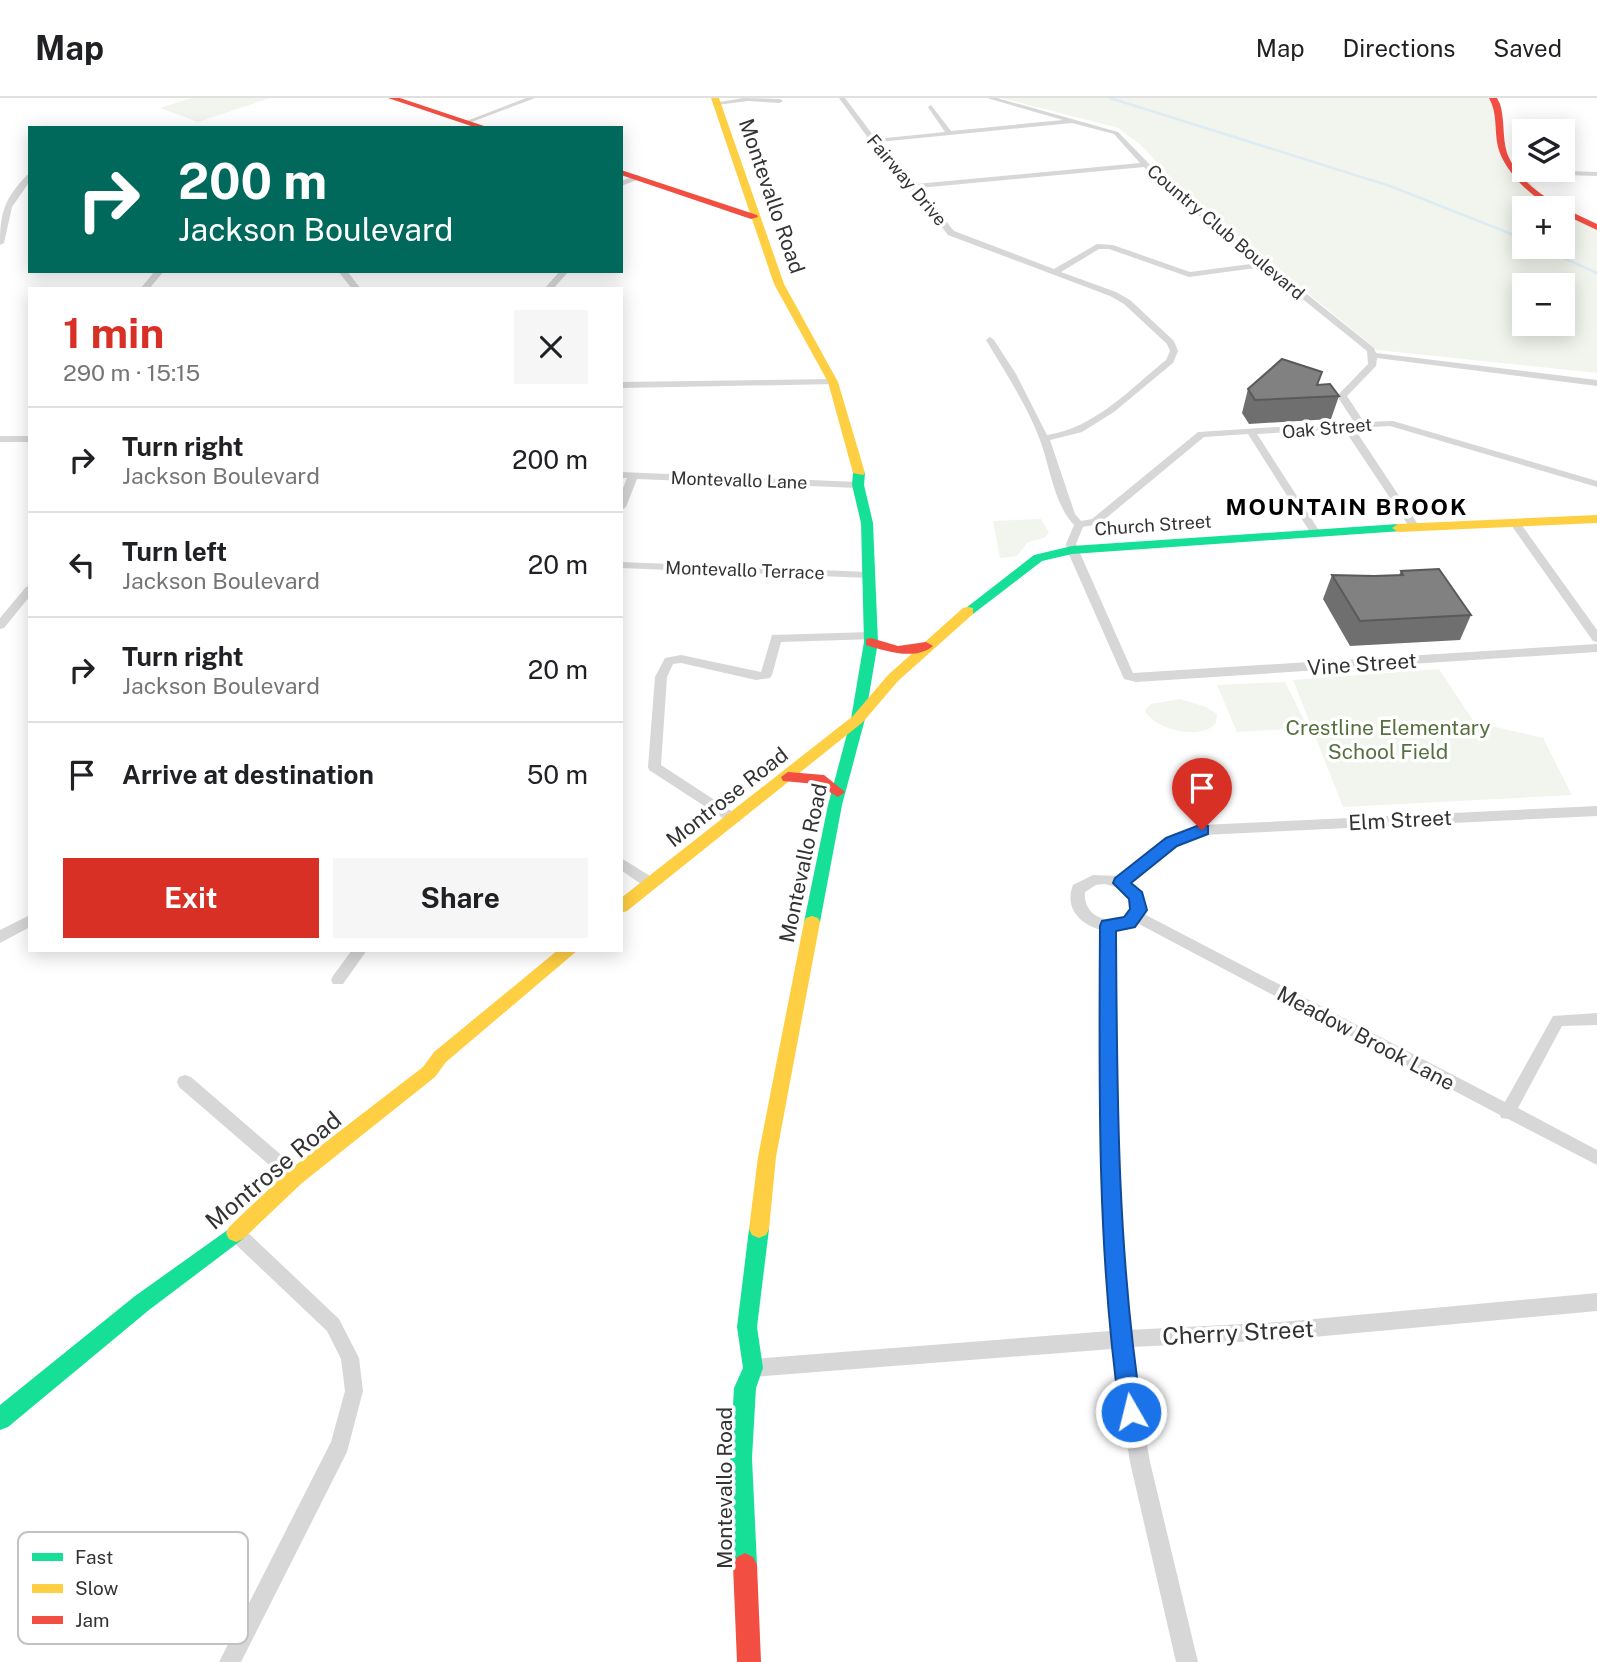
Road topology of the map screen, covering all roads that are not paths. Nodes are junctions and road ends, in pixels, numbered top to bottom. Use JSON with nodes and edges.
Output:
{"nodes":[{"id":1,"x":392,"y":98,"type":"edge"},
{"id":2,"x":532,"y":98,"type":"edge"},
{"id":3,"x":760,"y":98,"type":"edge"},
{"id":4,"x":842,"y":98,"type":"edge"},
{"id":5,"x":990,"y":98,"type":"edge"},
{"id":6,"x":1493,"y":98,"type":"edge"},
{"id":7,"x":716,"y":100,"type":"edge"},
{"id":8,"x":751,"y":101,"type":"junction"},
{"id":9,"x":780,"y":102,"type":"dead end"},
{"id":10,"x":931,"y":107,"type":"dead end"},
{"id":11,"x":1077,"y":120,"type":"junction"},
{"id":12,"x":467,"y":122,"type":"junction"},
{"id":13,"x":480,"y":126,"type":"edge"},
{"id":14,"x":949,"y":133,"type":"junction"},
{"id":15,"x":873,"y":141,"type":"junction"},
{"id":16,"x":1145,"y":165,"type":"junction"},
{"id":17,"x":1512,"y":165,"type":"edge"},
{"id":18,"x":1575,"y":173,"type":"edge"},
{"id":19,"x":629,"y":174,"type":"edge"},
{"id":20,"x":1597,"y":174,"type":"edge"},
{"id":21,"x":28,"y":179,"type":"edge"},
{"id":22,"x":1525,"y":182,"type":"edge"},
{"id":23,"x":914,"y":186,"type":"junction"},
{"id":24,"x":1544,"y":196,"type":"edge"},
{"id":25,"x":1575,"y":216,"type":"edge"},
{"id":26,"x":754,"y":217,"type":"junction"},
{"id":27,"x":1597,"y":227,"type":"edge"},
{"id":28,"x":0,"y":243,"type":"edge"},
{"id":29,"x":1262,"y":265,"type":"junction"},
{"id":30,"x":1058,"y":271,"type":"junction"},
{"id":31,"x":158,"y":273,"type":"edge"},
{"id":32,"x":344,"y":273,"type":"edge"},
{"id":33,"x":563,"y":273,"type":"edge"},
{"id":34,"x":146,"y":287,"type":"edge"},
{"id":35,"x":355,"y":287,"type":"edge"},
{"id":36,"x":550,"y":287,"type":"edge"},
{"id":37,"x":990,"y":340,"type":"dead end"},
{"id":38,"x":1372,"y":355,"type":"junction"},
{"id":39,"x":833,"y":382,"type":"junction"},
{"id":40,"x":1597,"y":383,"type":"edge"},
{"id":41,"x":623,"y":385,"type":"edge"},
{"id":42,"x":1361,"y":425,"type":"junction"},
{"id":43,"x":1348,"y":427,"type":"junction"},
{"id":44,"x":1252,"y":433,"type":"junction"},
{"id":45,"x":1044,"y":438,"type":"junction"},
{"id":46,"x":0,"y":439,"type":"edge"},
{"id":47,"x":28,"y":439,"type":"edge"},
{"id":48,"x":627,"y":475,"type":"edge"},
{"id":49,"x":1597,"y":484,"type":"edge"},
{"id":50,"x":858,"y":485,"type":"junction"},
{"id":51,"x":623,"y":496,"type":"edge"},
{"id":52,"x":1597,"y":519,"type":"edge"},
{"id":53,"x":1514,"y":523,"type":"junction"},
{"id":54,"x":1079,"y":525,"type":"junction"},
{"id":55,"x":1414,"y":526,"type":"junction"},
{"id":56,"x":1315,"y":532,"type":"junction"},
{"id":57,"x":1072,"y":550,"type":"junction"},
{"id":58,"x":623,"y":565,"type":"edge"},
{"id":59,"x":869,"y":575,"type":"junction"},
{"id":60,"x":28,"y":591,"type":"edge"},
{"id":61,"x":0,"y":625,"type":"edge"},
{"id":62,"x":1597,"y":638,"type":"edge"},
{"id":63,"x":871,"y":639,"type":"junction"},
{"id":64,"x":931,"y":644,"type":"junction"},
{"id":65,"x":1597,"y":648,"type":"edge"},
{"id":66,"x":858,"y":719,"type":"junction"},
{"id":67,"x":788,"y":777,"type":"junction"},
{"id":68,"x":838,"y":792,"type":"junction"},
{"id":69,"x":1597,"y":811,"type":"edge"},
{"id":70,"x":733,"y":819,"type":"junction"},
{"id":71,"x":623,"y":864,"type":"edge"},
{"id":72,"x":650,"y":883,"type":"junction"},
{"id":73,"x":1121,"y":883,"type":"junction"},
{"id":74,"x":623,"y":905,"type":"edge"},
{"id":75,"x":1136,"y":916,"type":"junction"},
{"id":76,"x":28,"y":921,"type":"edge"},
{"id":77,"x":1108,"y":926,"type":"junction"},
{"id":78,"x":0,"y":937,"type":"edge"},
{"id":79,"x":359,"y":952,"type":"edge"},
{"id":80,"x":561,"y":953,"type":"edge"},
{"id":81,"x":338,"y":980,"type":"dead end"},
{"id":82,"x":1597,"y":1019,"type":"edge"},
{"id":83,"x":185,"y":1082,"type":"dead end"},
{"id":84,"x":1507,"y":1113,"type":"junction"},
{"id":85,"x":1597,"y":1158,"type":"edge"},
{"id":86,"x":295,"y":1177,"type":"junction"},
{"id":87,"x":236,"y":1233,"type":"junction"},
{"id":88,"x":1597,"y":1302,"type":"edge"},
{"id":89,"x":1120,"y":1339,"type":"junction"},
{"id":90,"x":753,"y":1368,"type":"junction"},
{"id":91,"x":0,"y":1419,"type":"edge"},
{"id":92,"x":248,"y":1626,"type":"edge"},
{"id":93,"x":239,"y":1644,"type":"edge"},
{"id":94,"x":230,"y":1662,"type":"edge"},
{"id":95,"x":749,"y":1662,"type":"edge"},
{"id":96,"x":1187,"y":1662,"type":"edge"}],
"edges":[{"from":1,"to":12,"type":"main road"},
{"from":2,"to":12,"type":"street"},
{"from":3,"to":8,"type":"street"},
{"from":4,"to":15,"type":"street","name":"Fairway Drive"},
{"from":5,"to":11,"type":"street","name":"Country Club Boulevard"},
{"from":6,"to":17,"type":"main road"},
{"from":7,"to":8,"type":"street"},
{"from":7,"to":26,"type":"main road","name":"Montevallo Road"},
{"from":8,"to":9,"type":"street"},
{"from":10,"to":14,"type":"street"},
{"from":11,"to":14,"type":"street"},
{"from":11,"to":16,"type":"street","name":"Country Club Boulevard"},
{"from":12,"to":13,"type":"main road"},
{"from":14,"to":15,"type":"street"},
{"from":15,"to":23,"type":"street","name":"Fairway Drive"},
{"from":16,"to":23,"type":"street"},
{"from":16,"to":29,"type":"street","name":"Country Club Boulevard"},
{"from":18,"to":20,"type":"street"},
{"from":19,"to":26,"type":"main road"},
{"from":21,"to":28,"type":"street"},
{"from":22,"to":24,"type":"main road"},
{"from":23,"to":30,"type":"street","name":"Fairway Drive"},
{"from":25,"to":27,"type":"main road"},
{"from":26,"to":39,"type":"main road","name":"Montevallo Road"},
{"from":29,"to":30,"type":"street"},
{"from":29,"to":38,"type":"street","name":"Country Club Boulevard"},
{"from":30,"to":45,"type":"street","name":"Fairway Drive"},
{"from":31,"to":34,"type":"street"},
{"from":32,"to":35,"type":"street"},
{"from":33,"to":36,"type":"street"},
{"from":37,"to":45,"type":"street"},
{"from":38,"to":40,"type":"street"},
{"from":38,"to":42,"type":"street"},
{"from":39,"to":41,"type":"street"},
{"from":39,"to":50,"type":"main road","name":"Montevallo Road"},
{"from":42,"to":43,"type":"street","name":"Oak Street"},
{"from":42,"to":49,"type":"street","name":"Oak Street"},
{"from":43,"to":44,"type":"street","name":"Oak Street"},
{"from":43,"to":55,"type":"street"},
{"from":44,"to":54,"type":"street","name":"Oak Street"},
{"from":44,"to":56,"type":"street"},
{"from":45,"to":54,"type":"street"},
{"from":46,"to":47,"type":"street"},
{"from":48,"to":50,"type":"street","name":"Montevallo Lane"},
{"from":48,"to":51,"type":"street"},
{"from":50,"to":59,"type":"main road","name":"Montevallo Road"},
{"from":52,"to":53,"type":"main road","name":"Church Street"},
{"from":53,"to":55,"type":"main road","name":"Church Street"},
{"from":53,"to":62,"type":"street"},
{"from":54,"to":57,"type":"street"},
{"from":55,"to":56,"type":"main road","name":"Church Street"},
{"from":56,"to":57,"type":"main road","name":"Church Street"},
{"from":57,"to":64,"type":"main road","name":"Church Street"},
{"from":57,"to":65,"type":"street","name":"Vine Street"},
{"from":58,"to":59,"type":"street","name":"Montevallo Terrace"},
{"from":59,"to":63,"type":"main road","name":"Montevallo Road"},
{"from":60,"to":61,"type":"street"},
{"from":63,"to":64,"type":"main road"},
{"from":63,"to":66,"type":"main road","name":"Montevallo Road"},
{"from":63,"to":70,"type":"street"},
{"from":64,"to":66,"type":"main road","name":"Church Street"},
{"from":66,"to":67,"type":"main road","name":"Montrose Road"},
{"from":66,"to":68,"type":"main road","name":"Montevallo Road"},
{"from":67,"to":68,"type":"main road"},
{"from":67,"to":70,"type":"main road","name":"Montrose Road"},
{"from":68,"to":90,"type":"main road","name":"Montevallo Road"},
{"from":69,"to":73,"type":"street","name":"Elm Street"},
{"from":70,"to":72,"type":"main road","name":"Montrose Road"},
{"from":71,"to":72,"type":"street"},
{"from":72,"to":74,"type":"main road","name":"Montrose Road"},
{"from":73,"to":75,"type":"street"},
{"from":73,"to":77,"type":"street"},
{"from":75,"to":77,"type":"street"},
{"from":75,"to":84,"type":"street","name":"Meadow Brook Lane"},
{"from":76,"to":78,"type":"street"},
{"from":77,"to":89,"type":"street"},
{"from":79,"to":81,"type":"street"},
{"from":80,"to":86,"type":"main road","name":"Montrose Road"},
{"from":82,"to":84,"type":"street"},
{"from":83,"to":86,"type":"street"},
{"from":84,"to":85,"type":"street","name":"Meadow Brook Lane"},
{"from":86,"to":87,"type":"main road","name":"Montrose Road"},
{"from":87,"to":91,"type":"main road","name":"Montrose Road"},
{"from":87,"to":92,"type":"street"},
{"from":88,"to":89,"type":"street","name":"Cherry Street"},
{"from":89,"to":90,"type":"street","name":"Cherry Street"},
{"from":89,"to":96,"type":"street"},
{"from":90,"to":95,"type":"main road","name":"Montevallo Road"},
{"from":93,"to":94,"type":"street"}]}
